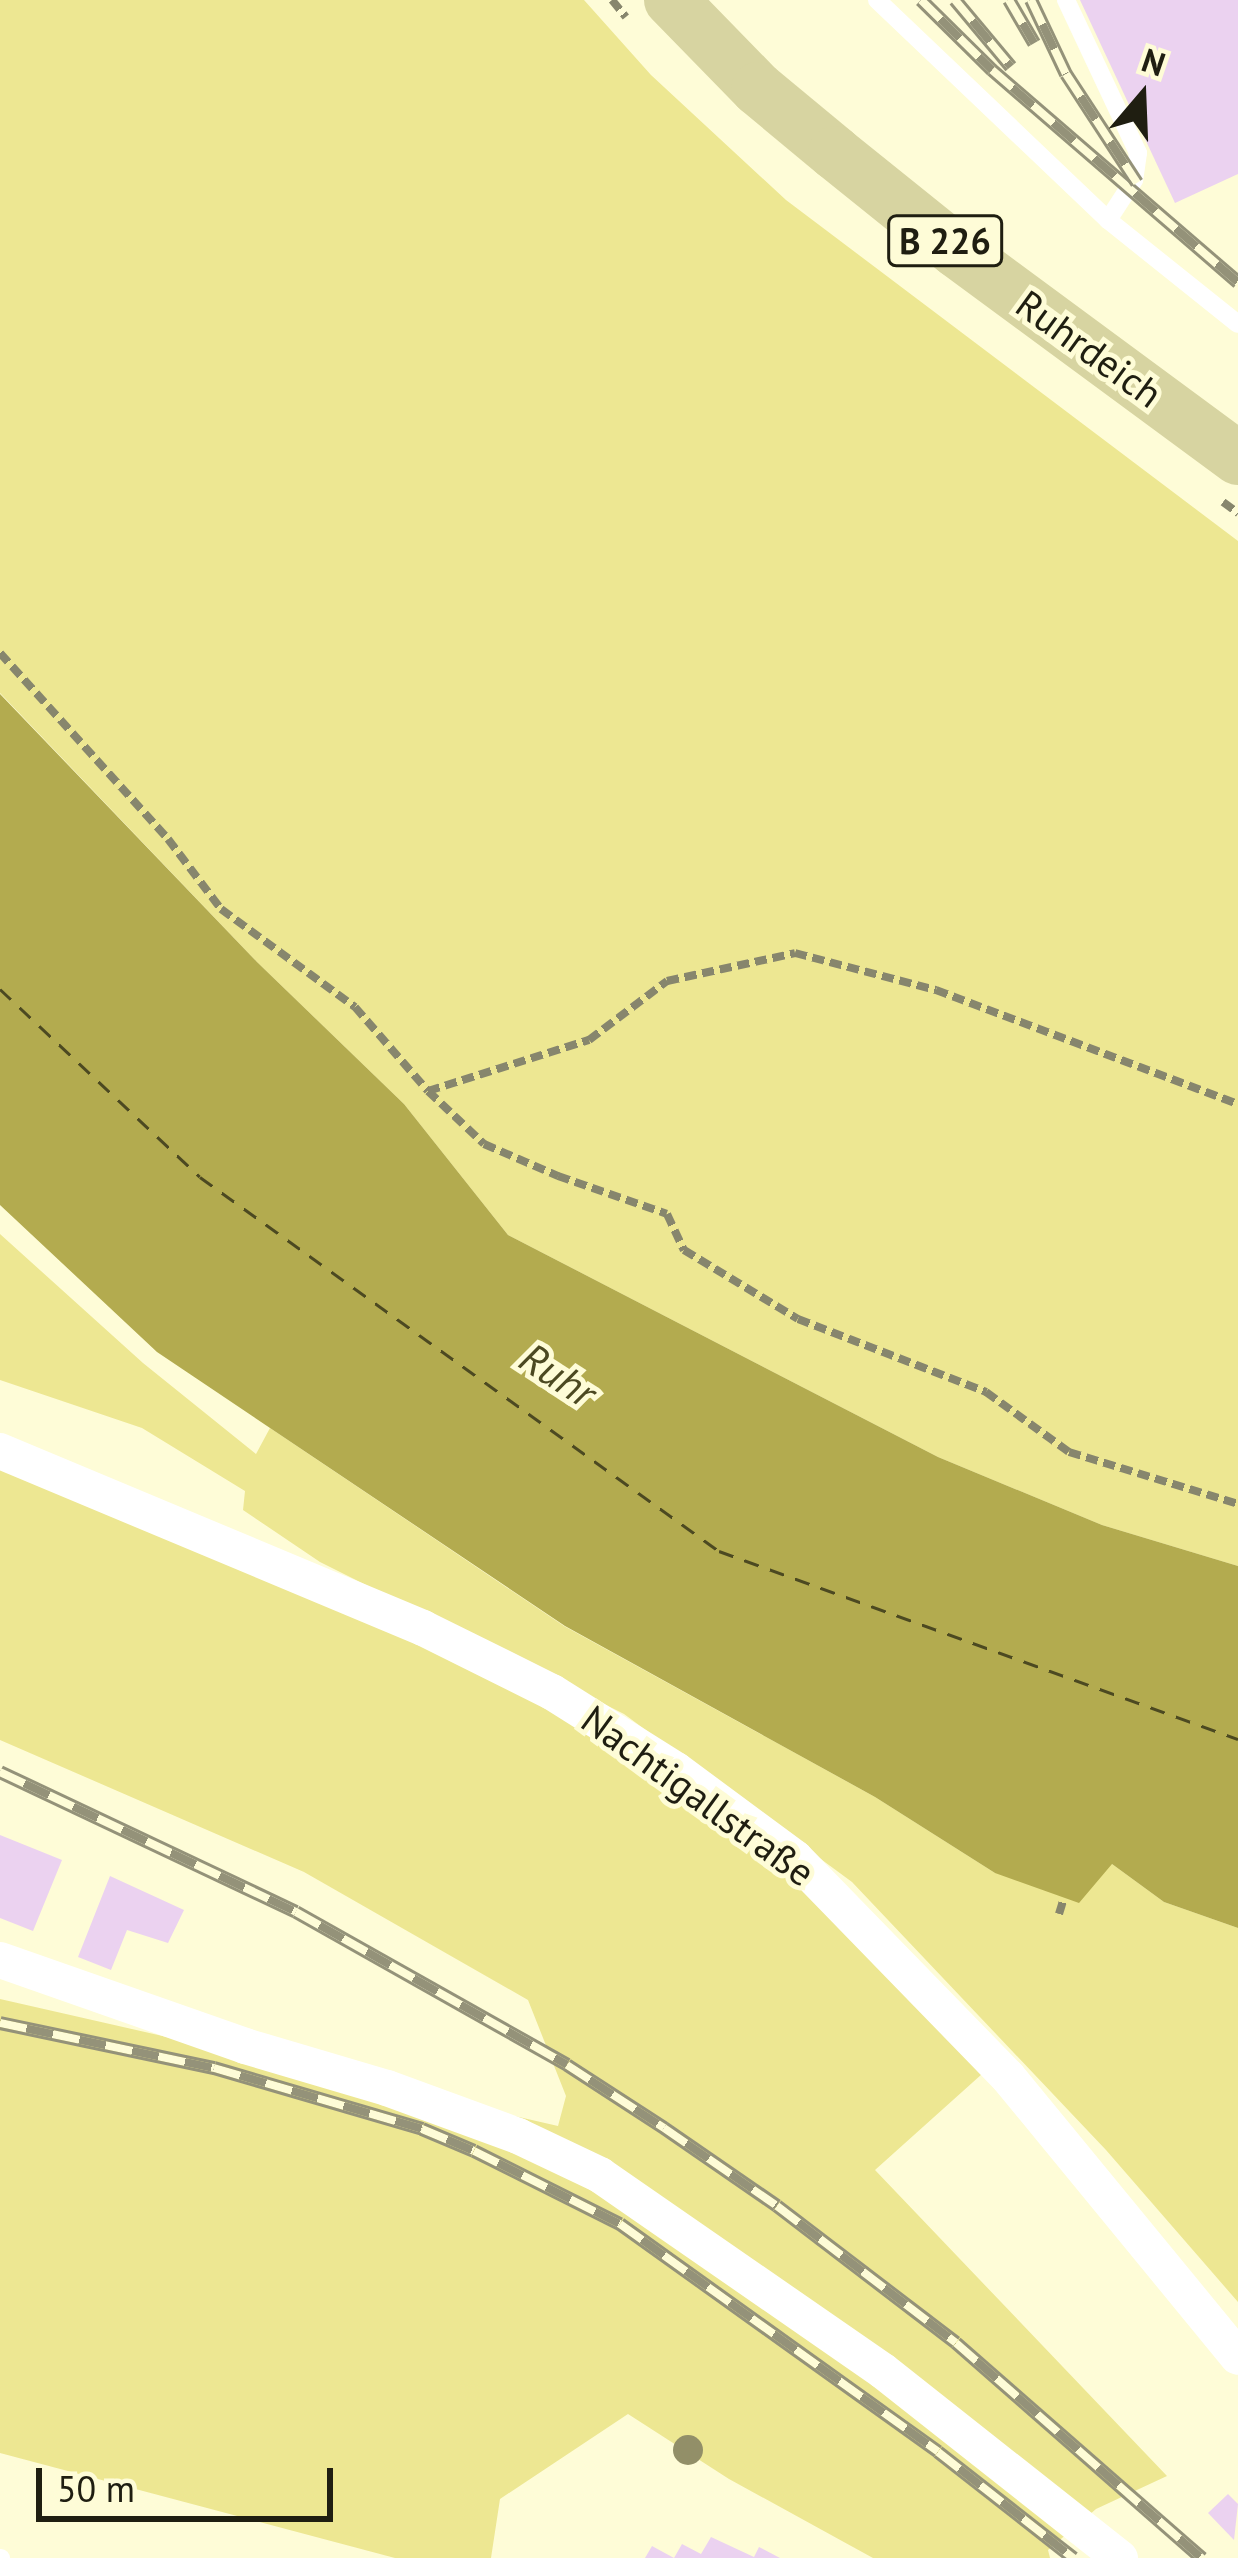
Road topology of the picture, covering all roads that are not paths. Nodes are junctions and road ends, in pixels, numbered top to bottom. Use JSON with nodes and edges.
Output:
{"nodes":[{"id":1,"x":671,"y":0,"type":"edge"},
{"id":2,"x":877,"y":0,"type":"edge"},
{"id":3,"x":1066,"y":0,"type":"edge"},
{"id":4,"x":1108,"y":220,"type":"junction"},
{"id":5,"x":1238,"y":324,"type":"edge"},
{"id":6,"x":1238,"y":458,"type":"edge"},
{"id":7,"x":0,"y":1451,"type":"edge"},
{"id":8,"x":0,"y":1960,"type":"edge"},
{"id":9,"x":1238,"y":2357,"type":"edge"},
{"id":10,"x":1120,"y":2558,"type":"edge"}],
"edges":[{"from":1,"to":6,"type":"main road","name":"Ruhrdeich","number":"B 226"},
{"from":2,"to":4,"type":"lane"},
{"from":3,"to":4,"type":"lane"},
{"from":4,"to":5,"type":"lane"},
{"from":7,"to":9,"type":"street","name":"Nachtigallstraße"},
{"from":8,"to":10,"type":"street"}]}
